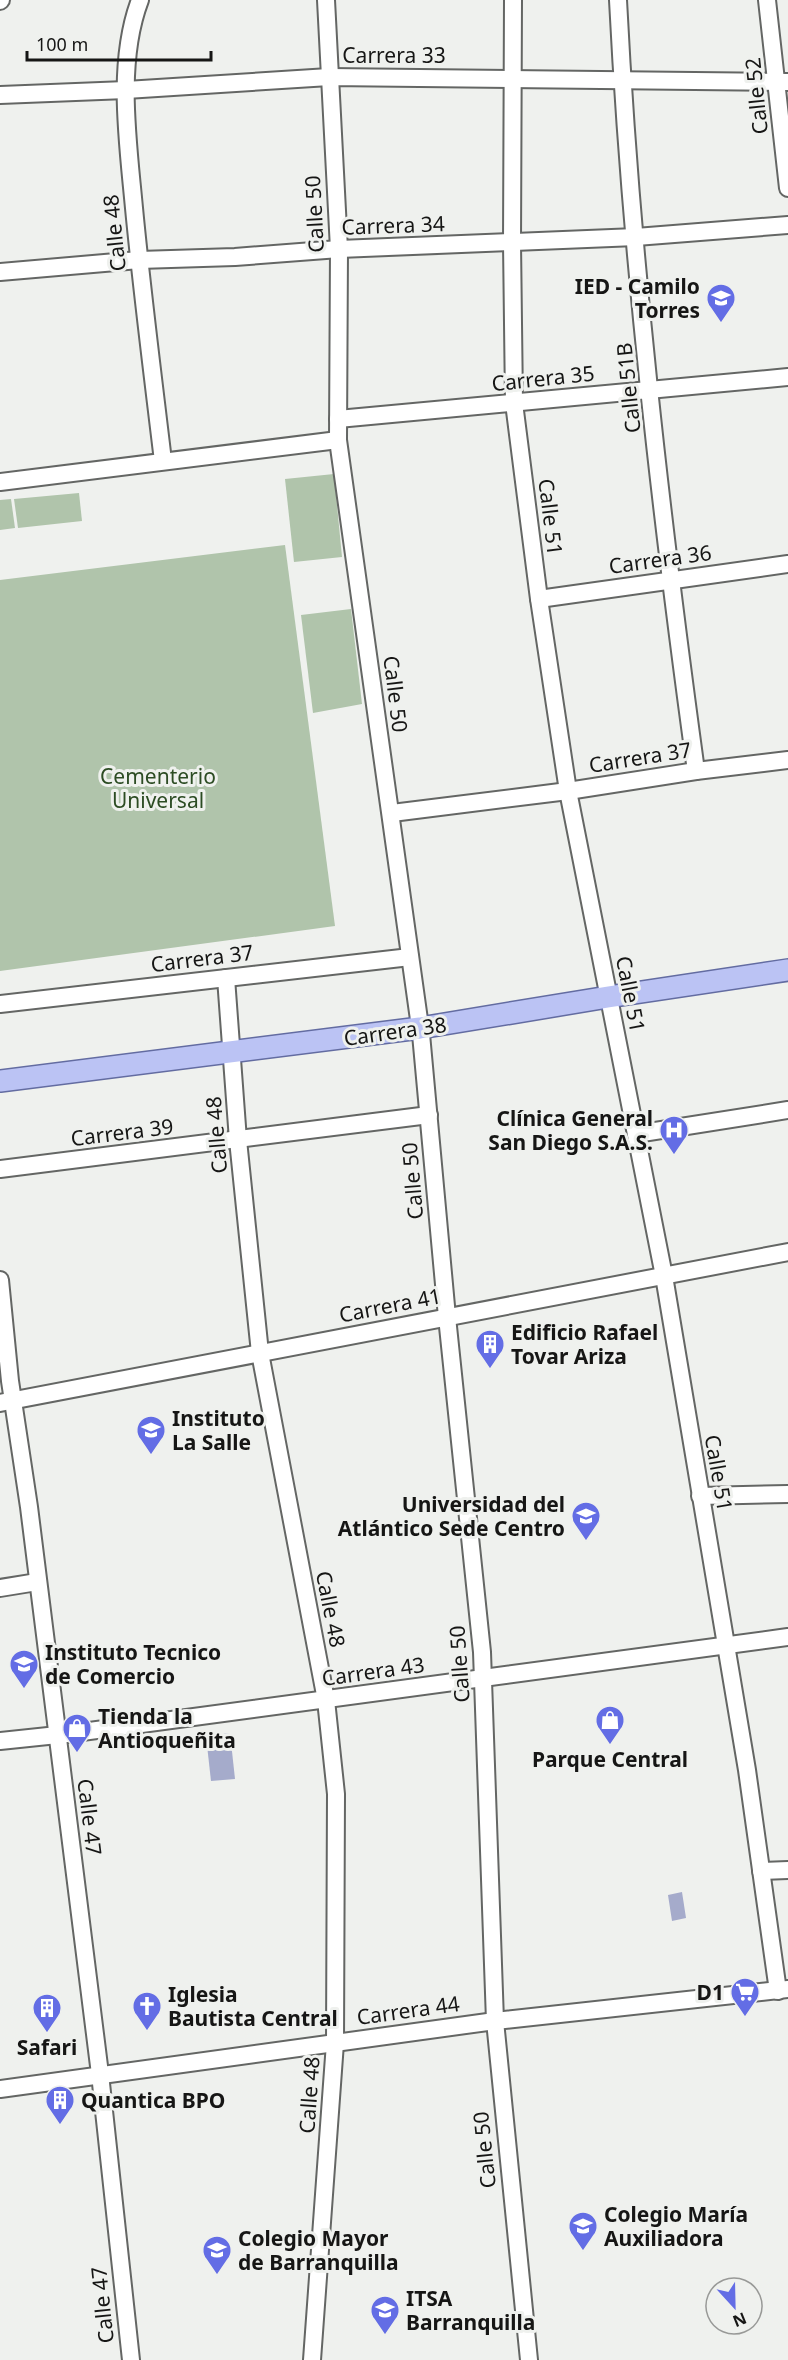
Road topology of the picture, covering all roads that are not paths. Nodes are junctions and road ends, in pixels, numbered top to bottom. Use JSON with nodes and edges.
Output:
{"nodes":[{"id":1,"x":140,"y":0,"type":"edge"},
{"id":2,"x":326,"y":0,"type":"edge"},
{"id":3,"x":513,"y":0,"type":"edge"},
{"id":4,"x":618,"y":0,"type":"edge"},
{"id":5,"x":767,"y":0,"type":"edge"},
{"id":6,"x":329,"y":77,"type":"junction"},
{"id":7,"x":512,"y":79,"type":"junction"},
{"id":8,"x":622,"y":82,"type":"junction"},
{"id":9,"x":783,"y":82,"type":"edge"},
{"id":10,"x":126,"y":90,"type":"junction"},
{"id":11,"x":0,"y":95,"type":"edge"},
{"id":12,"x":788,"y":188,"type":"edge"},
{"id":13,"x":788,"y":225,"type":"edge"},
{"id":14,"x":636,"y":237,"type":"junction"},
{"id":15,"x":512,"y":243,"type":"junction"},
{"id":16,"x":339,"y":249,"type":"junction"},
{"id":17,"x":139,"y":260,"type":"junction"},
{"id":18,"x":0,"y":272,"type":"edge"},
{"id":19,"x":788,"y":377,"type":"edge"},
{"id":20,"x":650,"y":390,"type":"junction"},
{"id":21,"x":514,"y":403,"type":"junction"},
{"id":22,"x":338,"y":420,"type":"junction"},
{"id":23,"x":338,"y":440,"type":"junction"},
{"id":24,"x":163,"y":461,"type":"junction"},
{"id":25,"x":0,"y":482,"type":"edge"},
{"id":26,"x":788,"y":564,"type":"edge"},
{"id":27,"x":670,"y":580,"type":"junction"},
{"id":28,"x":539,"y":599,"type":"junction"},
{"id":29,"x":788,"y":760,"type":"edge"},
{"id":30,"x":696,"y":771,"type":"junction"},
{"id":31,"x":568,"y":791,"type":"junction"},
{"id":32,"x":392,"y":813,"type":"junction"},
{"id":33,"x":410,"y":957,"type":"junction"},
{"id":34,"x":788,"y":970,"type":"edge"},
{"id":35,"x":226,"y":978,"type":"junction"},
{"id":36,"x":608,"y":997,"type":"junction"},
{"id":37,"x":0,"y":1004,"type":"edge"},
{"id":38,"x":420,"y":1028,"type":"junction"},
{"id":39,"x":231,"y":1052,"type":"junction"},
{"id":40,"x":0,"y":1081,"type":"edge"},
{"id":41,"x":788,"y":1110,"type":"edge"},
{"id":42,"x":429,"y":1115,"type":"junction"},
{"id":43,"x":636,"y":1134,"type":"junction"},
{"id":44,"x":238,"y":1140,"type":"junction"},
{"id":45,"x":0,"y":1169,"type":"edge"},
{"id":46,"x":788,"y":1252,"type":"edge"},
{"id":47,"x":664,"y":1276,"type":"junction"},
{"id":48,"x":0,"y":1284,"type":"edge"},
{"id":49,"x":447,"y":1317,"type":"junction"},
{"id":50,"x":260,"y":1353,"type":"junction"},
{"id":51,"x":6,"y":1402,"type":"edge"},
{"id":52,"x":788,"y":1494,"type":"edge"},
{"id":53,"x":700,"y":1496,"type":"junction"},
{"id":54,"x":38,"y":1582,"type":"junction"},
{"id":55,"x":0,"y":1588,"type":"edge"},
{"id":56,"x":788,"y":1637,"type":"edge"},
{"id":57,"x":726,"y":1645,"type":"junction"},
{"id":58,"x":483,"y":1678,"type":"junction"},
{"id":59,"x":326,"y":1700,"type":"junction"},
{"id":60,"x":56,"y":1735,"type":"junction"},
{"id":61,"x":0,"y":1741,"type":"edge"},
{"id":62,"x":788,"y":1869,"type":"edge"},
{"id":63,"x":761,"y":1871,"type":"junction"},
{"id":64,"x":783,"y":1990,"type":"edge"},
{"id":65,"x":495,"y":2021,"type":"junction"},
{"id":66,"x":335,"y":2043,"type":"junction"},
{"id":67,"x":100,"y":2074,"type":"junction"},
{"id":68,"x":0,"y":2089,"type":"edge"},
{"id":69,"x":131,"y":2360,"type":"edge"},
{"id":70,"x":312,"y":2360,"type":"edge"},
{"id":71,"x":529,"y":2360,"type":"edge"}],
"edges":[{"from":1,"to":10,"type":"street","name":"Calle 48"},
{"from":2,"to":6,"type":"street","name":"Calle 50"},
{"from":3,"to":7,"type":"street","name":"Calle 51"},
{"from":4,"to":8,"type":"street","name":"Calle 51B"},
{"from":5,"to":9,"type":"street","name":"Calle 52"},
{"from":6,"to":7,"type":"street","name":"Carrera 33"},
{"from":6,"to":10,"type":"street","name":"Carrera 33"},
{"from":6,"to":16,"type":"street","name":"Calle 50"},
{"from":7,"to":8,"type":"street","name":"Carrera 33"},
{"from":7,"to":15,"type":"street","name":"Calle 51"},
{"from":8,"to":9,"type":"street","name":"Carrera 33"},
{"from":8,"to":14,"type":"street","name":"Calle 51B"},
{"from":9,"to":12,"type":"street","name":"Calle 52"},
{"from":10,"to":11,"type":"street","name":"Carrera 33"},
{"from":10,"to":17,"type":"street","name":"Calle 48"},
{"from":13,"to":14,"type":"street","name":"Carrera 34"},
{"from":14,"to":15,"type":"street","name":"Carrera 34"},
{"from":14,"to":20,"type":"street","name":"Calle 51B"},
{"from":15,"to":16,"type":"street","name":"Carrera 34"},
{"from":15,"to":21,"type":"street","name":"Calle 51"},
{"from":16,"to":17,"type":"street","name":"Carrera 34"},
{"from":16,"to":22,"type":"street","name":"Calle 50"},
{"from":17,"to":18,"type":"street","name":"Carrera 34"},
{"from":17,"to":24,"type":"street","name":"Calle 48"},
{"from":19,"to":20,"type":"street","name":"Carrera 35"},
{"from":20,"to":21,"type":"street","name":"Carrera 35"},
{"from":20,"to":27,"type":"street","name":"Calle 51B"},
{"from":21,"to":22,"type":"street","name":"Carrera 35"},
{"from":21,"to":28,"type":"street","name":"Calle 51"},
{"from":22,"to":23,"type":"street","name":"Calle 50"},
{"from":23,"to":24,"type":"street"},
{"from":23,"to":32,"type":"street","name":"Calle 50"},
{"from":24,"to":25,"type":"street"},
{"from":26,"to":27,"type":"street","name":"Carrera 36"},
{"from":27,"to":28,"type":"street","name":"Carrera 36"},
{"from":27,"to":30,"type":"street","name":"Calle 51B"},
{"from":28,"to":31,"type":"street","name":"Calle 51"},
{"from":29,"to":30,"type":"street","name":"Carrera 37"},
{"from":30,"to":31,"type":"street","name":"Carrera 37"},
{"from":31,"to":32,"type":"street","name":"Carrera 37"},
{"from":31,"to":36,"type":"street","name":"Calle 51"},
{"from":32,"to":33,"type":"street","name":"Calle 50"},
{"from":33,"to":35,"type":"street","name":"Carrera 37"},
{"from":33,"to":38,"type":"street","name":"Calle 50"},
{"from":34,"to":36,"type":"main road","name":"Carrera 38"},
{"from":35,"to":37,"type":"street","name":"Carrera 37"},
{"from":35,"to":39,"type":"street","name":"Calle 48"},
{"from":36,"to":38,"type":"main road","name":"Carrera 38"},
{"from":36,"to":43,"type":"street","name":"Calle 51"},
{"from":38,"to":39,"type":"main road","name":"Carrera 38"},
{"from":38,"to":42,"type":"street","name":"Calle 50"},
{"from":39,"to":40,"type":"main road","name":"Carrera 38"},
{"from":39,"to":44,"type":"street","name":"Calle 48"},
{"from":41,"to":43,"type":"street"},
{"from":42,"to":44,"type":"street","name":"Carrera 39"},
{"from":42,"to":49,"type":"street","name":"Calle 50"},
{"from":43,"to":47,"type":"street","name":"Calle 51"},
{"from":44,"to":45,"type":"street","name":"Carrera 39"},
{"from":44,"to":50,"type":"street","name":"Calle 48"},
{"from":46,"to":47,"type":"street","name":"Carrera 41"},
{"from":47,"to":49,"type":"street","name":"Carrera 41"},
{"from":47,"to":53,"type":"street","name":"Calle 51"},
{"from":48,"to":51,"type":"street","name":"Calle 47"},
{"from":49,"to":50,"type":"street","name":"Carrera 41"},
{"from":49,"to":58,"type":"street","name":"Calle 50"},
{"from":50,"to":51,"type":"street","name":"Carrera 41"},
{"from":50,"to":59,"type":"street","name":"Calle 48"},
{"from":51,"to":54,"type":"street","name":"Calle 47"},
{"from":52,"to":53,"type":"street"},
{"from":53,"to":57,"type":"street","name":"Calle 51"},
{"from":54,"to":55,"type":"street"},
{"from":54,"to":60,"type":"street","name":"Calle 47"},
{"from":56,"to":57,"type":"street","name":"Carrera 43"},
{"from":57,"to":58,"type":"street","name":"Carrera 43"},
{"from":57,"to":63,"type":"street","name":"Calle 51"},
{"from":58,"to":59,"type":"street","name":"Carrera 43"},
{"from":58,"to":65,"type":"street","name":"Calle 50"},
{"from":59,"to":60,"type":"street","name":"Carrera 43"},
{"from":59,"to":66,"type":"street","name":"Calle 48"},
{"from":60,"to":61,"type":"street","name":"Carrera 43"},
{"from":60,"to":67,"type":"street","name":"Calle 47"},
{"from":62,"to":63,"type":"street"},
{"from":63,"to":64,"type":"street","name":"Calle 51"},
{"from":64,"to":65,"type":"street","name":"Carrera 44"},
{"from":65,"to":66,"type":"street","name":"Carrera 44"},
{"from":65,"to":71,"type":"street","name":"Calle 50"},
{"from":66,"to":67,"type":"street","name":"Carrera 44"},
{"from":66,"to":70,"type":"street","name":"Calle 48"},
{"from":67,"to":68,"type":"street","name":"Carrera 44"},
{"from":67,"to":69,"type":"street","name":"Calle 47"}]}
